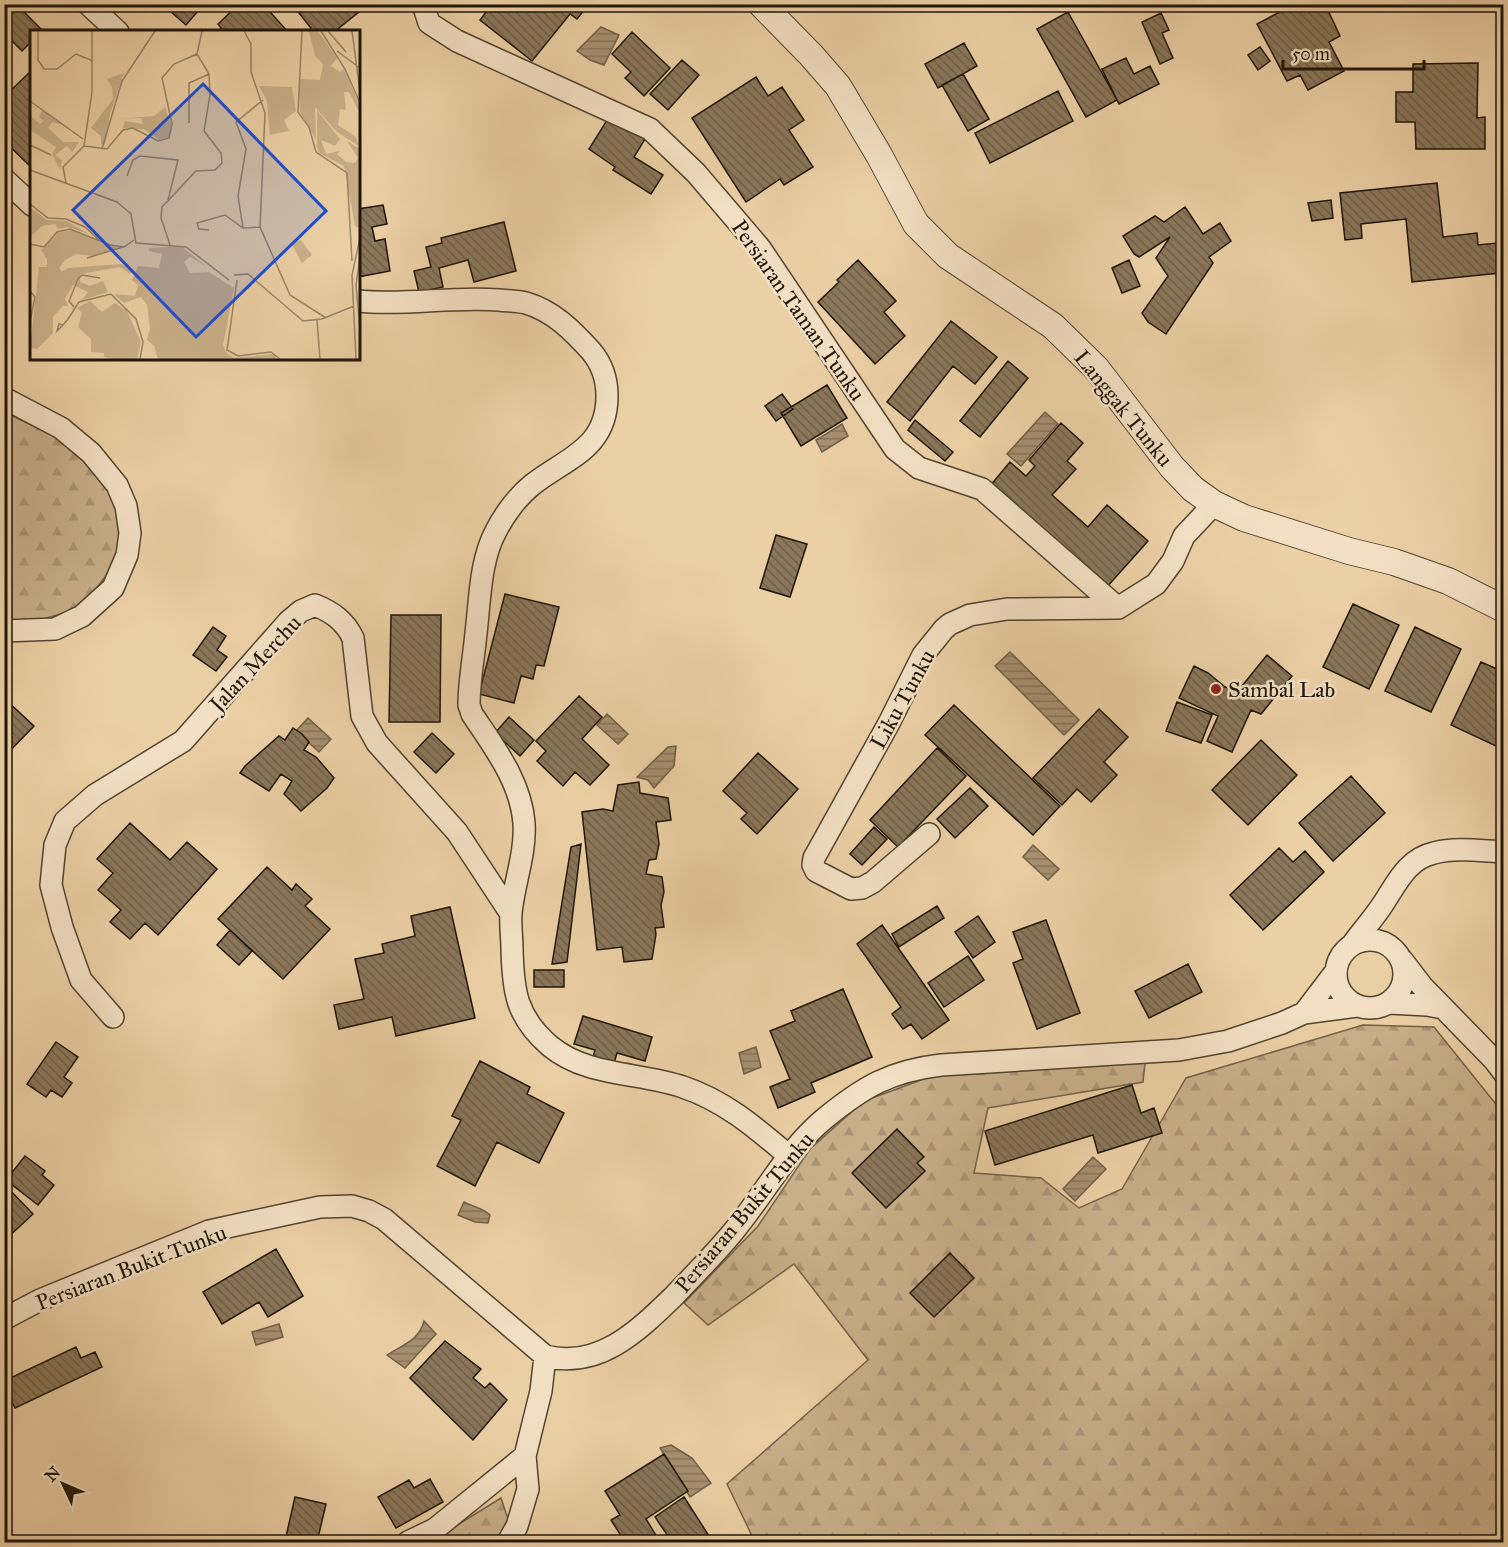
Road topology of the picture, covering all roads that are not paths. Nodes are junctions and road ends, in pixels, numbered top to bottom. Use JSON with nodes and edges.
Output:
{"nodes":[{"id":1,"x":88,"y":4,"type":"edge"},
{"id":2,"x":423,"y":4,"type":"edge"},
{"id":3,"x":761,"y":4,"type":"edge"},
{"id":4,"x":116,"y":30,"type":"edge"},
{"id":5,"x":4,"y":179,"type":"edge"},
{"id":6,"x":30,"y":203,"type":"edge"},
{"id":7,"x":360,"y":301,"type":"edge"},
{"id":8,"x":4,"y":398,"type":"edge"},
{"id":9,"x":1214,"y":504,"type":"junction"},
{"id":10,"x":1118,"y":608,"type":"junction"},
{"id":11,"x":1503,"y":609,"type":"edge"},
{"id":12,"x":4,"y":631,"type":"edge"},
{"id":13,"x":929,"y":834,"type":"dead end"},
{"id":14,"x":1503,"y":852,"type":"edge"},
{"id":15,"x":1383,"y":904,"type":"junction"},
{"id":16,"x":511,"y":914,"type":"junction"},
{"id":17,"x":1352,"y":945,"type":"junction"},
{"id":18,"x":1399,"y":955,"type":"junction"},
{"id":19,"x":1336,"y":971,"type":"junction"},
{"id":20,"x":1389,"y":1003,"type":"junction"},
{"id":21,"x":1357,"y":1006,"type":"junction"},
{"id":22,"x":1443,"y":1008,"type":"junction"},
{"id":23,"x":1304,"y":1013,"type":"junction"},
{"id":24,"x":113,"y":1017,"type":"dead end"},
{"id":25,"x":1503,"y":1073,"type":"edge"},
{"id":26,"x":789,"y":1156,"type":"junction"},
{"id":27,"x":4,"y":1319,"type":"edge"},
{"id":28,"x":545,"y":1356,"type":"junction"},
{"id":29,"x":525,"y":1456,"type":"junction"},
{"id":30,"x":408,"y":1542,"type":"edge"},
{"id":31,"x":508,"y":1542,"type":"edge"}],
"edges":[{"from":1,"to":4,"type":"street"},
{"from":2,"to":10,"type":"street","name":"Persiaran Taman Tunku"},
{"from":3,"to":9,"type":"street","name":"Langgak Tunku"},
{"from":5,"to":6,"type":"street"},
{"from":7,"to":16,"type":"street"},
{"from":8,"to":12,"type":"street"},
{"from":9,"to":10,"type":"street","name":"Liku Tunku"},
{"from":9,"to":11,"type":"street","name":"Langgak Tunku"},
{"from":10,"to":13,"type":"street","name":"Liku Tunku"},
{"from":14,"to":15,"type":"street"},
{"from":15,"to":17,"type":"street"},
{"from":15,"to":18,"type":"street"},
{"from":16,"to":24,"type":"street","name":"Jalan Merchu"},
{"from":16,"to":26,"type":"street"},
{"from":17,"to":18,"type":"street"},
{"from":17,"to":19,"type":"street"},
{"from":18,"to":20,"type":"street"},
{"from":18,"to":22,"type":"street"},
{"from":19,"to":21,"type":"street"},
{"from":19,"to":23,"type":"street","name":"Persiaran Bukit Tunku"},
{"from":20,"to":21,"type":"street"},
{"from":20,"to":22,"type":"street"},
{"from":21,"to":23,"type":"street","name":"Persiaran Bukit Tunku"},
{"from":22,"to":25,"type":"street"},
{"from":23,"to":26,"type":"street","name":"Persiaran Bukit Tunku"},
{"from":26,"to":28,"type":"street","name":"Persiaran Bukit Tunku"},
{"from":27,"to":28,"type":"street","name":"Persiaran Bukit Tunku"},
{"from":28,"to":29,"type":"street"},
{"from":29,"to":30,"type":"street"},
{"from":29,"to":31,"type":"street"}]}
